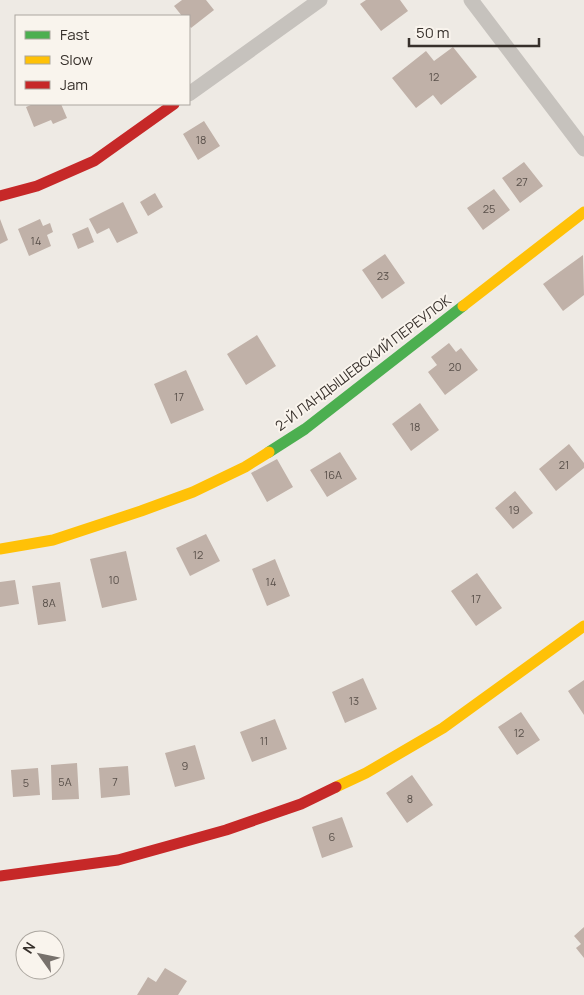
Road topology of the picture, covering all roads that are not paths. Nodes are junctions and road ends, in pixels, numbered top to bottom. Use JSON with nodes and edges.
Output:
{"nodes":[{"id":1,"x":320,"y":0,"type":"edge"},
{"id":2,"x":471,"y":0,"type":"edge"},
{"id":3,"x":190,"y":93,"type":"edge"},
{"id":4,"x":173,"y":105,"type":"edge"},
{"id":5,"x":584,"y":149,"type":"edge"},
{"id":6,"x":0,"y":196,"type":"edge"},
{"id":7,"x":584,"y":212,"type":"edge"},
{"id":8,"x":0,"y":549,"type":"edge"},
{"id":9,"x":584,"y":626,"type":"edge"},
{"id":10,"x":0,"y":876,"type":"edge"}],
"edges":[{"from":1,"to":3,"type":"street"},
{"from":2,"to":5,"type":"street"},
{"from":4,"to":6,"type":"street"},
{"from":7,"to":8,"type":"street","name":"2-Й ЛАНДЫШЕВСКИЙ ПЕРЕУЛОК"},
{"from":9,"to":10,"type":"street"}]}
